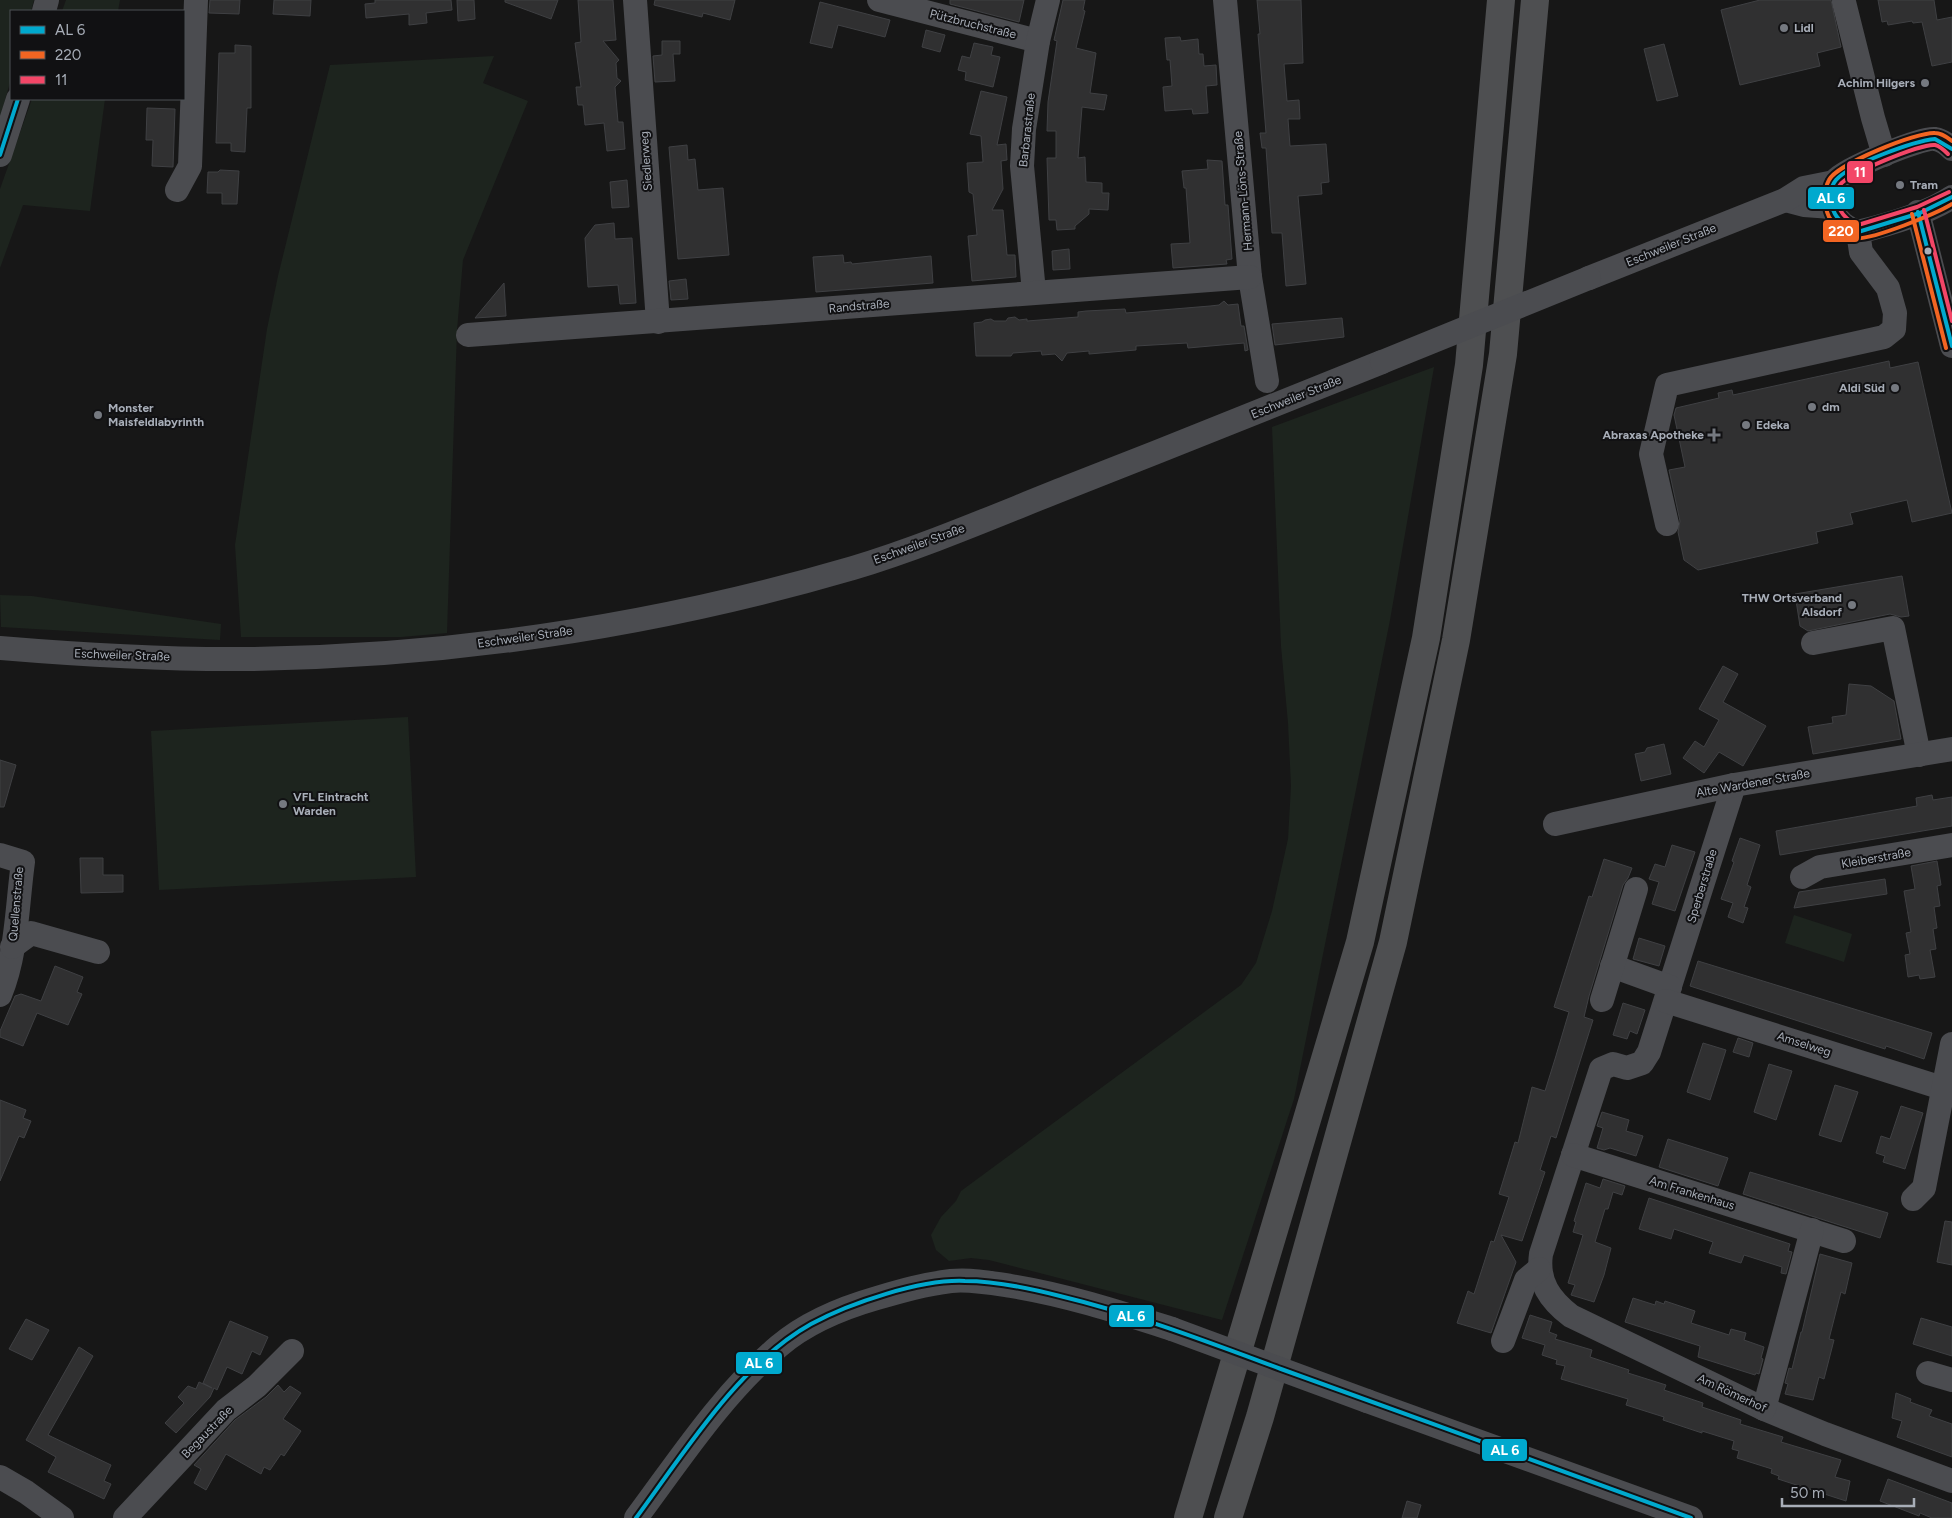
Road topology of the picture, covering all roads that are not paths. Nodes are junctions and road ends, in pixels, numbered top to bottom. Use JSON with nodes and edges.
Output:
{"nodes":[{"id":1,"x":196,"y":0,"type":"edge"},
{"id":2,"x":635,"y":0,"type":"edge"},
{"id":3,"x":879,"y":0,"type":"edge"},
{"id":4,"x":1048,"y":0,"type":"edge"},
{"id":5,"x":1226,"y":0,"type":"edge"},
{"id":6,"x":1501,"y":0,"type":"edge"},
{"id":7,"x":1535,"y":0,"type":"edge"},
{"id":8,"x":1844,"y":2,"type":"dead end"},
{"id":9,"x":1038,"y":41,"type":"junction"},
{"id":10,"x":10,"y":111,"type":"edge"},
{"id":11,"x":1952,"y":149,"type":"edge"},
{"id":12,"x":0,"y":155,"type":"edge"},
{"id":13,"x":1884,"y":155,"type":"junction"},
{"id":14,"x":1834,"y":182,"type":"junction"},
{"id":15,"x":177,"y":190,"type":"dead end"},
{"id":16,"x":1952,"y":197,"type":"edge"},
{"id":17,"x":1785,"y":200,"type":"junction"},
{"id":18,"x":1832,"y":207,"type":"junction"},
{"id":19,"x":1918,"y":212,"type":"junction"},
{"id":20,"x":1858,"y":232,"type":"junction"},
{"id":21,"x":1250,"y":277,"type":"junction"},
{"id":22,"x":1034,"y":292,"type":"junction"},
{"id":23,"x":658,"y":322,"type":"junction"},
{"id":24,"x":468,"y":335,"type":"dead end"},
{"id":25,"x":1952,"y":346,"type":"edge"},
{"id":26,"x":1267,"y":381,"type":"dead end"},
{"id":27,"x":1667,"y":524,"type":"dead end"},
{"id":28,"x":1813,"y":643,"type":"dead end"},
{"id":29,"x":0,"y":648,"type":"edge"},
{"id":30,"x":1952,"y":750,"type":"edge"},
{"id":31,"x":1919,"y":755,"type":"junction"},
{"id":32,"x":1734,"y":785,"type":"junction"},
{"id":33,"x":1555,"y":824,"type":"dead end"},
{"id":34,"x":1952,"y":845,"type":"edge"},
{"id":35,"x":0,"y":855,"type":"edge"},
{"id":36,"x":1802,"y":877,"type":"dead end"},
{"id":37,"x":1636,"y":889,"type":"dead end"},
{"id":38,"x":12,"y":948,"type":"junction"},
{"id":39,"x":98,"y":952,"type":"dead end"},
{"id":40,"x":1612,"y":966,"type":"junction"},
{"id":41,"x":1668,"y":994,"type":"junction"},
{"id":42,"x":0,"y":995,"type":"edge"},
{"id":43,"x":1602,"y":1000,"type":"dead end"},
{"id":44,"x":1952,"y":1044,"type":"edge"},
{"id":45,"x":1948,"y":1090,"type":"edge"},
{"id":46,"x":1573,"y":1156,"type":"junction"},
{"id":47,"x":1913,"y":1199,"type":"dead end"},
{"id":48,"x":1812,"y":1230,"type":"junction"},
{"id":49,"x":1844,"y":1241,"type":"dead end"},
{"id":50,"x":1539,"y":1269,"type":"junction"},
{"id":51,"x":1503,"y":1341,"type":"dead end"},
{"id":52,"x":292,"y":1351,"type":"dead end"},
{"id":53,"x":1928,"y":1373,"type":"dead end"},
{"id":54,"x":1952,"y":1380,"type":"edge"},
{"id":55,"x":1764,"y":1409,"type":"junction"},
{"id":56,"x":0,"y":1477,"type":"edge"},
{"id":57,"x":1952,"y":1481,"type":"edge"},
{"id":58,"x":62,"y":1518,"type":"edge"},
{"id":59,"x":125,"y":1518,"type":"edge"},
{"id":60,"x":636,"y":1518,"type":"edge"},
{"id":61,"x":1188,"y":1518,"type":"edge"},
{"id":62,"x":1228,"y":1518,"type":"edge"},
{"id":63,"x":1691,"y":1518,"type":"edge"}],
"edges":[{"from":1,"to":15,"type":"street"},
{"from":2,"to":23,"type":"street","name":"Siedlerweg"},
{"from":3,"to":9,"type":"street","name":"Pützbruchstraße"},
{"from":4,"to":9,"type":"street","name":"Barbarastraße"},
{"from":5,"to":21,"type":"street","name":"Hermann-Löns-Straße"},
{"from":6,"to":61,"type":"highway"},
{"from":7,"to":62,"type":"highway"},
{"from":8,"to":13,"type":"street"},
{"from":9,"to":22,"type":"street","name":"Barbarastraße"},
{"from":10,"to":12,"type":"street"},
{"from":11,"to":13,"type":"street","name":"Eschweiler Straße"},
{"from":13,"to":14,"type":"street","name":"Eschweiler Straße"},
{"from":14,"to":17,"type":"street","name":"Eschweiler Straße"},
{"from":14,"to":18,"type":"street"},
{"from":16,"to":19,"type":"street"},
{"from":17,"to":18,"type":"street"},
{"from":17,"to":29,"type":"street","name":"Eschweiler Straße","bridge":true},
{"from":18,"to":20,"type":"street"},
{"from":19,"to":20,"type":"street"},
{"from":19,"to":25,"type":"street"},
{"from":20,"to":27,"type":"street"},
{"from":21,"to":22,"type":"street","name":"Randstraße"},
{"from":21,"to":26,"type":"street","name":"Hermann-Löns-Straße"},
{"from":22,"to":23,"type":"street","name":"Randstraße"},
{"from":23,"to":24,"type":"street","name":"Randstraße"},
{"from":28,"to":31,"type":"street"},
{"from":30,"to":31,"type":"street","name":"Alte Wardener Straße"},
{"from":31,"to":32,"type":"street","name":"Alte Wardener Straße"},
{"from":32,"to":33,"type":"street","name":"Alte Wardener Straße"},
{"from":32,"to":41,"type":"street","name":"Sperberstraße"},
{"from":34,"to":36,"type":"street","name":"Kleiberstraße"},
{"from":35,"to":38,"type":"street","name":"Quellenstraße"},
{"from":37,"to":40,"type":"street"},
{"from":38,"to":39,"type":"street"},
{"from":38,"to":42,"type":"street","name":"Quellenstraße"},
{"from":40,"to":41,"type":"street"},
{"from":40,"to":43,"type":"street"},
{"from":41,"to":45,"type":"street","name":"Amselweg"},
{"from":41,"to":46,"type":"street","name":"Sperberstraße"},
{"from":44,"to":45,"type":"street"},
{"from":45,"to":47,"type":"street"},
{"from":46,"to":48,"type":"street","name":"Am Frankenhaus"},
{"from":46,"to":50,"type":"street"},
{"from":48,"to":49,"type":"street","name":"Am Frankenhaus"},
{"from":48,"to":55,"type":"street"},
{"from":50,"to":51,"type":"street"},
{"from":50,"to":55,"type":"street","name":"Am Römerhof"},
{"from":52,"to":59,"type":"street","name":"Begaustraße"},
{"from":53,"to":54,"type":"street"},
{"from":55,"to":57,"type":"street","name":"Am Römerhof"},
{"from":56,"to":58,"type":"street"},
{"from":60,"to":63,"type":"street","bridge":true}]}
